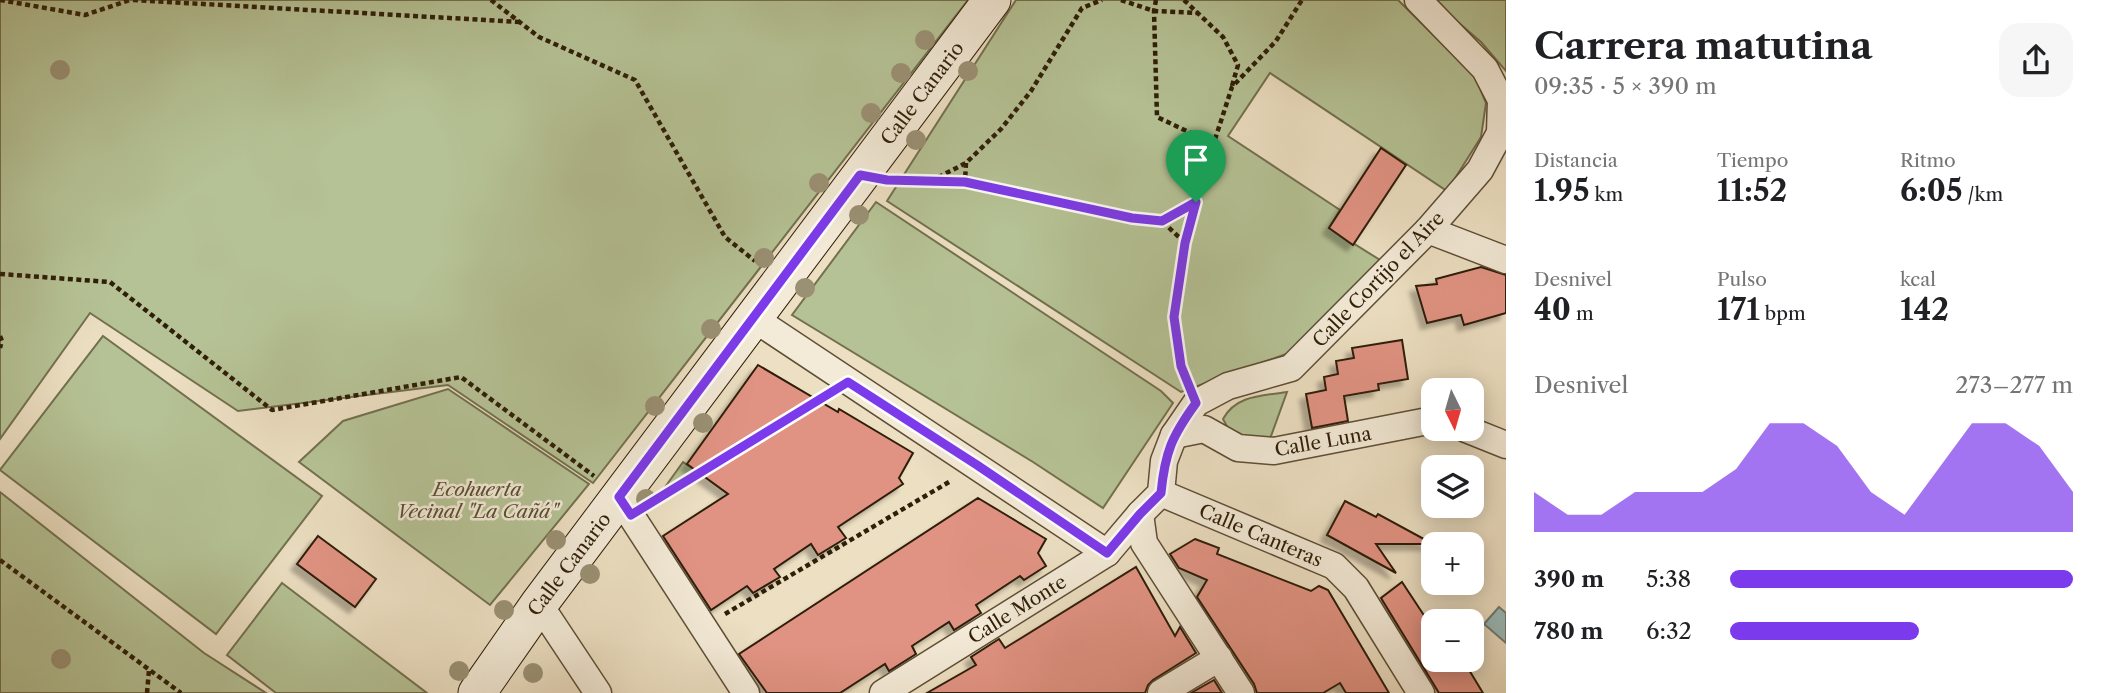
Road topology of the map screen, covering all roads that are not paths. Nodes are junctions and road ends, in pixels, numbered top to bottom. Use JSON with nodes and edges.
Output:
{"nodes":[{"id":1,"x":992,"y":0,"type":"edge"},
{"id":2,"x":1418,"y":0,"type":"edge"},
{"id":3,"x":1429,"y":230,"type":"junction"},
{"id":4,"x":1506,"y":260,"type":"edge"},
{"id":5,"x":753,"y":318,"type":"junction"},
{"id":6,"x":1421,"y":422,"type":"edge"},
{"id":7,"x":1174,"y":435,"type":"junction"},
{"id":8,"x":1484,"y":436,"type":"edge"},
{"id":9,"x":1506,"y":445,"type":"edge"},
{"id":10,"x":1161,"y":493,"type":"junction"},
{"id":11,"x":625,"y":506,"type":"junction"},
{"id":12,"x":1140,"y":514,"type":"junction"},
{"id":13,"x":1107,"y":553,"type":"junction"},
{"id":14,"x":539,"y":604,"type":"junction"},
{"id":15,"x":1219,"y":658,"type":"junction"},
{"id":16,"x":477,"y":693,"type":"edge"},
{"id":17,"x":598,"y":693,"type":"edge"},
{"id":18,"x":746,"y":693,"type":"edge"},
{"id":19,"x":883,"y":693,"type":"edge"},
{"id":20,"x":1161,"y":693,"type":"edge"},
{"id":21,"x":1241,"y":693,"type":"edge"},
{"id":22,"x":1421,"y":693,"type":"edge"}],
"edges":[{"from":1,"to":5,"type":"street","name":"Calle Canario"},
{"from":2,"to":3,"type":"street","name":"Calle Cortijo el Aire"},
{"from":3,"to":4,"type":"street"},
{"from":3,"to":7,"type":"street","name":"Calle Cortijo el Aire"},
{"from":5,"to":11,"type":"street","name":"Calle Canario"},
{"from":5,"to":13,"type":"street"},
{"from":6,"to":7,"type":"street","name":"Calle Luna"},
{"from":7,"to":10,"type":"street","name":"Calle Cortijo el Aire"},
{"from":8,"to":9,"type":"street"},
{"from":10,"to":12,"type":"street"},
{"from":10,"to":22,"type":"street","name":"Calle Canteras"},
{"from":11,"to":14,"type":"street","name":"Calle Canario"},
{"from":11,"to":18,"type":"street"},
{"from":12,"to":13,"type":"street","name":"Calle Monte"},
{"from":12,"to":15,"type":"street"},
{"from":13,"to":19,"type":"street","name":"Calle Monte"},
{"from":14,"to":16,"type":"street","name":"Calle Canario"},
{"from":14,"to":17,"type":"street"},
{"from":15,"to":20,"type":"street"},
{"from":15,"to":21,"type":"street"}]}
